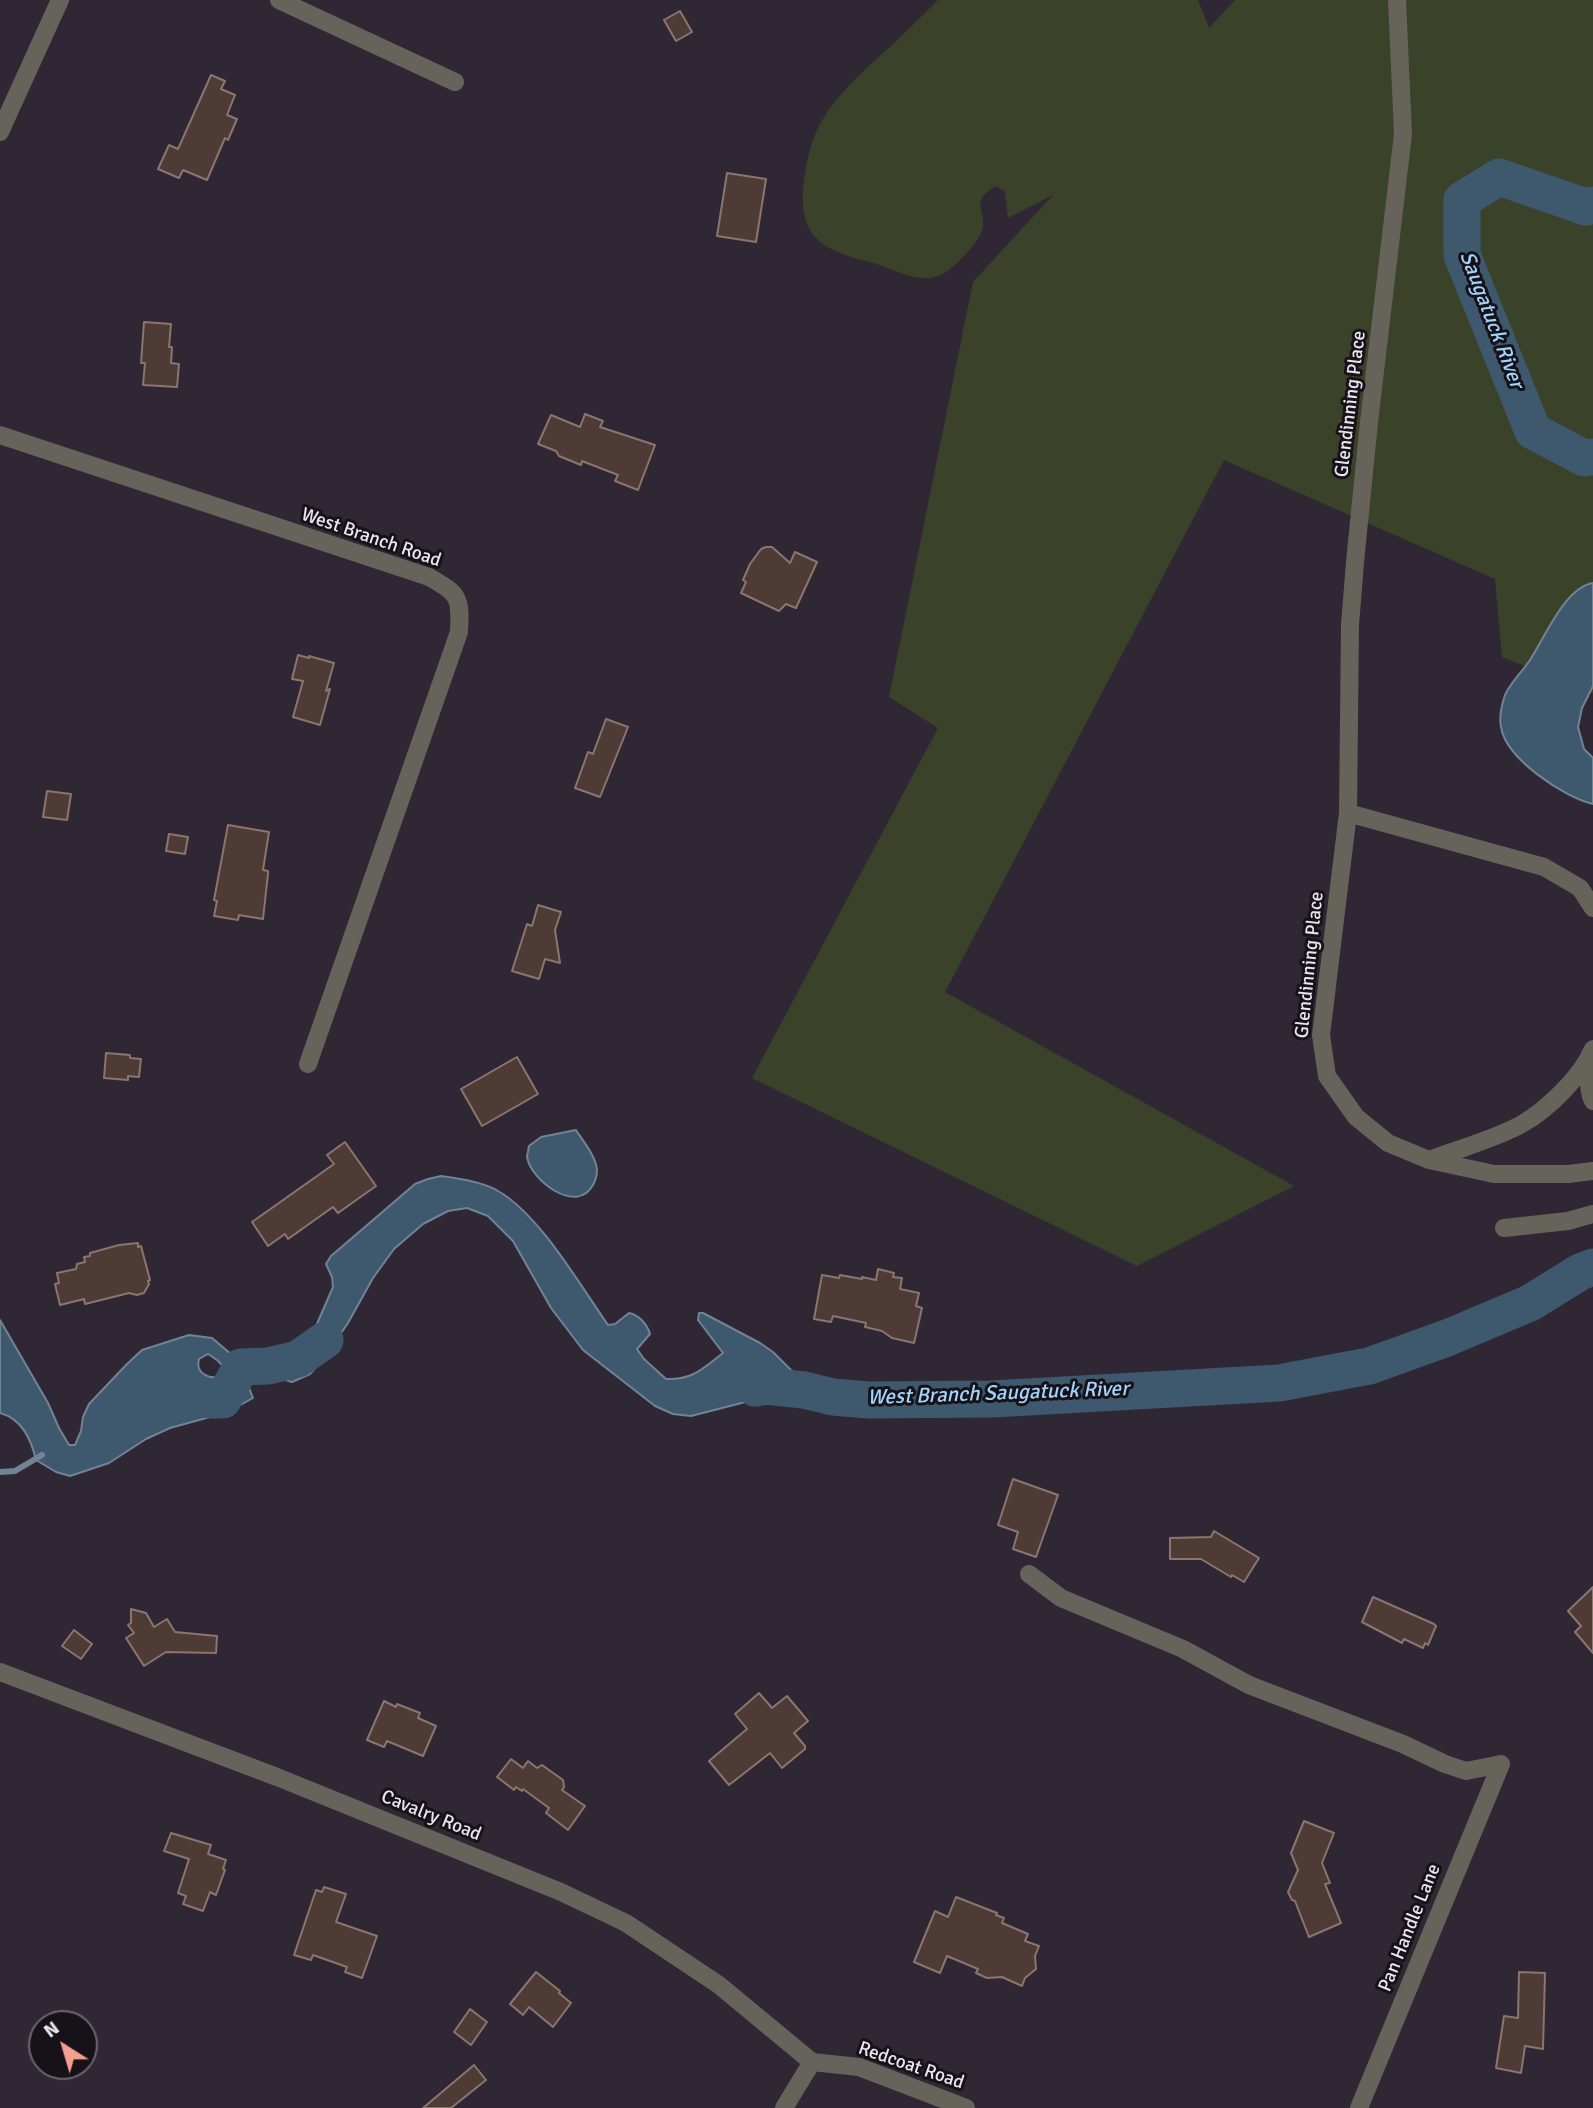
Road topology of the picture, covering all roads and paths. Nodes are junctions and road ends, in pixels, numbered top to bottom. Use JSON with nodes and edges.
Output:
{"nodes":[{"id":1,"x":60,"y":0,"type":"edge"},
{"id":2,"x":279,"y":0,"type":"edge"},
{"id":3,"x":1397,"y":0,"type":"edge"},
{"id":4,"x":455,"y":82,"type":"dead end"},
{"id":5,"x":0,"y":132,"type":"edge"},
{"id":6,"x":0,"y":435,"type":"edge"},
{"id":7,"x":1348,"y":813,"type":"junction"},
{"id":8,"x":1593,"y":908,"type":"edge"},
{"id":9,"x":1590,"y":1055,"type":"edge"},
{"id":10,"x":308,"y":1064,"type":"dead end"},
{"id":11,"x":1593,"y":1101,"type":"edge"},
{"id":12,"x":1429,"y":1160,"type":"junction"},
{"id":13,"x":1593,"y":1171,"type":"edge"},
{"id":14,"x":1593,"y":1214,"type":"edge"},
{"id":15,"x":1504,"y":1228,"type":"dead end"},
{"id":16,"x":1029,"y":1574,"type":"dead end"},
{"id":17,"x":0,"y":1672,"type":"edge"},
{"id":18,"x":813,"y":2062,"type":"junction"},
{"id":19,"x":783,"y":2108,"type":"edge"},
{"id":20,"x":966,"y":2108,"type":"edge"},
{"id":21,"x":1359,"y":2108,"type":"edge"}],
"edges":[{"from":1,"to":5,"type":"street"},
{"from":2,"to":4,"type":"street"},
{"from":3,"to":7,"type":"street","name":"Glendinning Place"},
{"from":6,"to":10,"type":"street","name":"West Branch Road"},
{"from":7,"to":8,"type":"street"},
{"from":7,"to":12,"type":"street","name":"Glendinning Place"},
{"from":9,"to":11,"type":"street"},
{"from":9,"to":12,"type":"street"},
{"from":12,"to":13,"type":"street","name":"Glendinning Place"},
{"from":14,"to":15,"type":"street"},
{"from":16,"to":21,"type":"street","name":"Pan Handle Lane"},
{"from":17,"to":18,"type":"street","name":"Cavalry Road"},
{"from":18,"to":19,"type":"street"},
{"from":18,"to":20,"type":"street","name":"Redcoat Road"}]}
